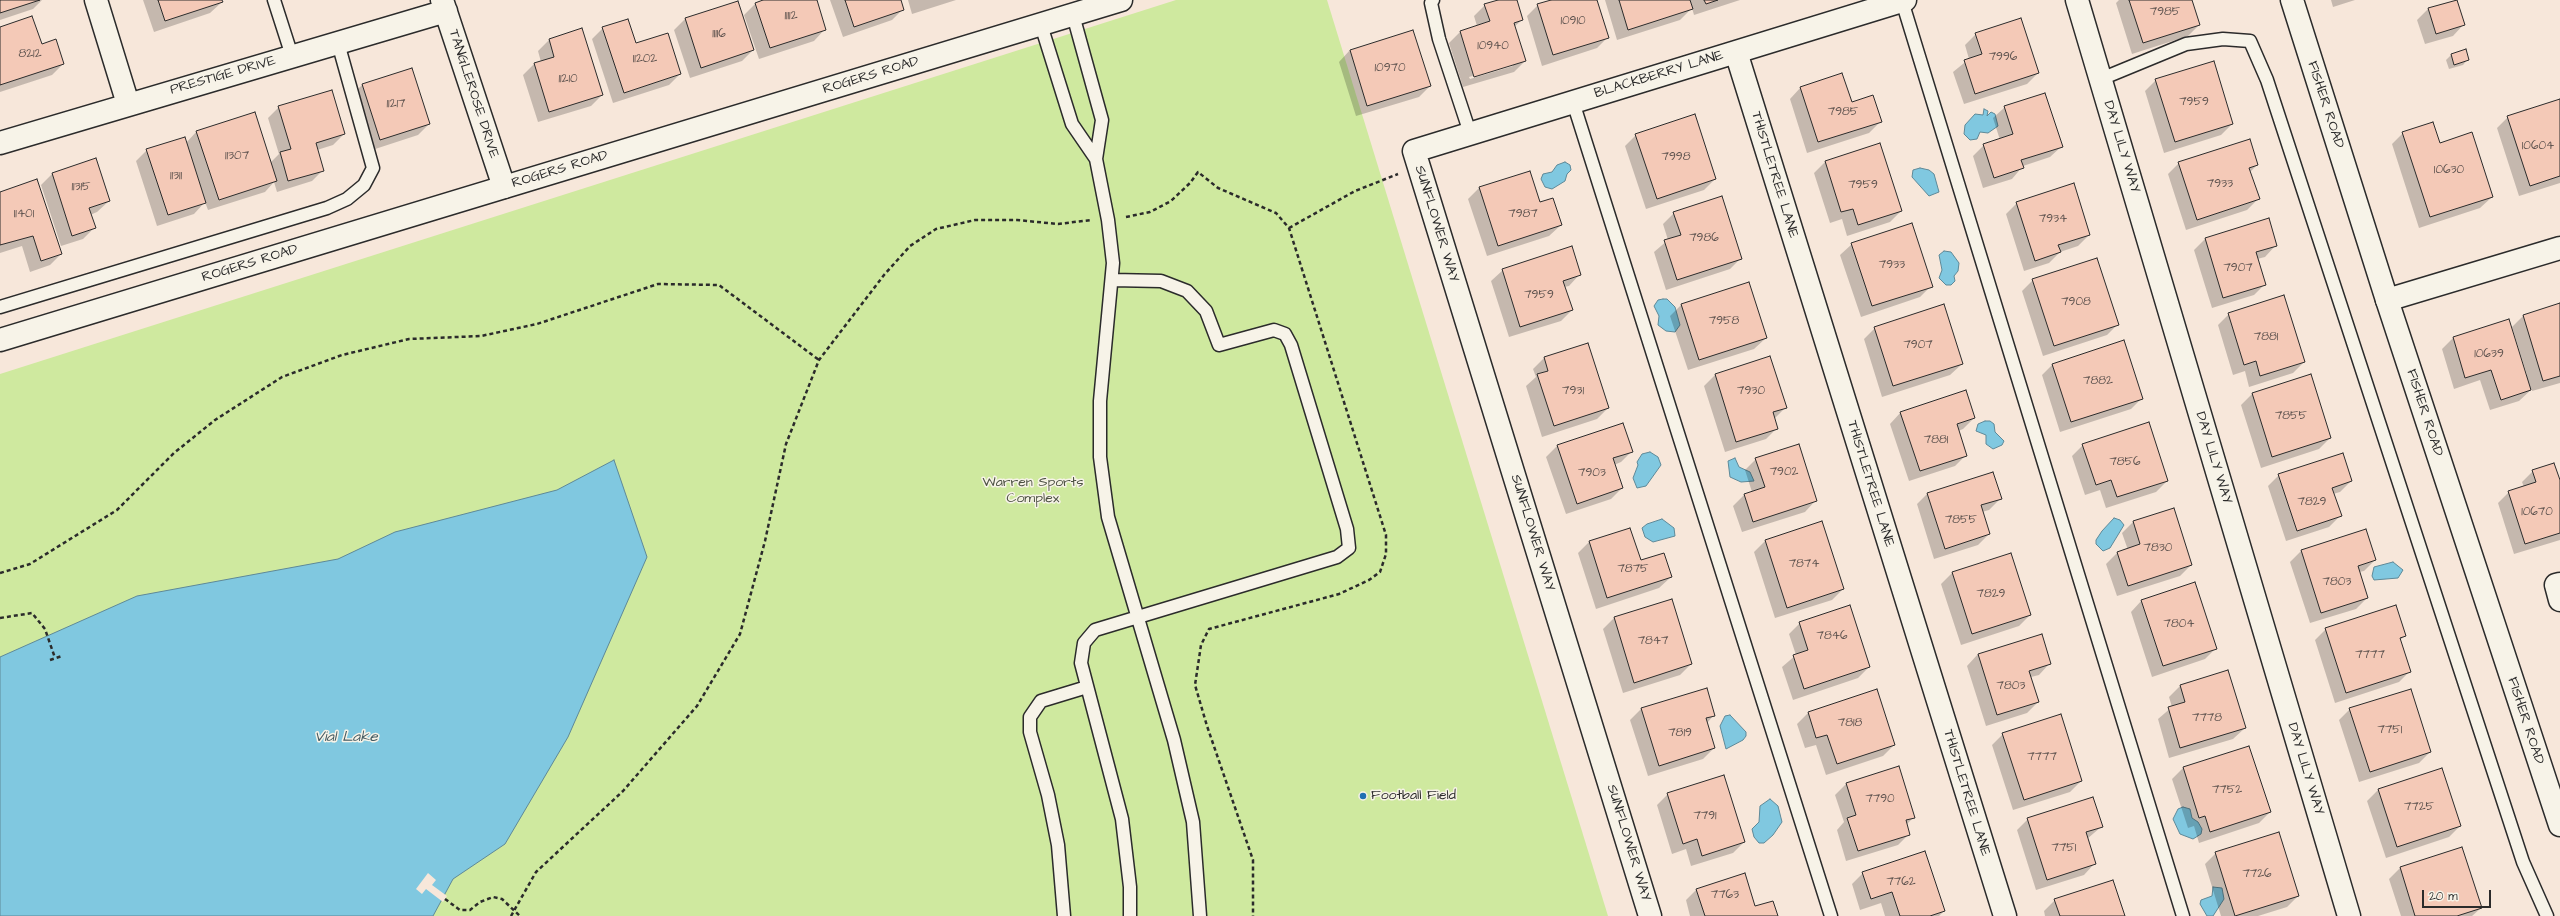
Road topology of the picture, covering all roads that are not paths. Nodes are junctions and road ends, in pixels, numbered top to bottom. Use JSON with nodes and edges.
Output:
{"nodes":[{"id":1,"x":96,"y":0,"type":"edge"},
{"id":2,"x":274,"y":0,"type":"edge"},
{"id":3,"x":1121,"y":0,"type":"edge"},
{"id":4,"x":1434,"y":0,"type":"edge"},
{"id":5,"x":1903,"y":0,"type":"edge"},
{"id":6,"x":2077,"y":0,"type":"edge"},
{"id":7,"x":2292,"y":0,"type":"edge"},
{"id":8,"x":444,"y":6,"type":"edge"},
{"id":9,"x":1073,"y":15,"type":"junction"},
{"id":10,"x":1041,"y":24,"type":"junction"},
{"id":11,"x":338,"y":43,"type":"junction"},
{"id":12,"x":1736,"y":52,"type":"junction"},
{"id":13,"x":292,"y":56,"type":"junction"},
{"id":14,"x":2101,"y":79,"type":"junction"},
{"id":15,"x":1573,"y":102,"type":"junction"},
{"id":16,"x":128,"y":104,"type":"junction"},
{"id":17,"x":1470,"y":134,"type":"junction"},
{"id":18,"x":0,"y":143,"type":"edge"},
{"id":19,"x":1416,"y":157,"type":"joint"},
{"id":20,"x":1096,"y":159,"type":"junction"},
{"id":21,"x":504,"y":187,"type":"junction"},
{"id":22,"x":2560,"y":248,"type":"edge"},
{"id":23,"x":1113,"y":280,"type":"junction"},
{"id":24,"x":2387,"y":300,"type":"junction"},
{"id":25,"x":0,"y":307,"type":"edge"},
{"id":26,"x":0,"y":340,"type":"edge"},
{"id":27,"x":1136,"y":617,"type":"junction"},
{"id":28,"x":1087,"y":687,"type":"junction"},
{"id":29,"x":2560,"y":825,"type":"edge"},
{"id":30,"x":1064,"y":916,"type":"edge"},
{"id":31,"x":1130,"y":916,"type":"edge"},
{"id":32,"x":1200,"y":916,"type":"edge"},
{"id":33,"x":1650,"y":916,"type":"edge"},
{"id":34,"x":1831,"y":916,"type":"edge"},
{"id":35,"x":2005,"y":916,"type":"edge"},
{"id":36,"x":2183,"y":916,"type":"edge"},
{"id":37,"x":2349,"y":916,"type":"edge"},
{"id":38,"x":2547,"y":916,"type":"edge"}],
"edges":[{"from":1,"to":16,"type":"street"},
{"from":2,"to":13,"type":"lane"},
{"from":3,"to":9,"type":"street","name":"ROGERS ROAD"},
{"from":4,"to":17,"type":"lane"},
{"from":5,"to":12,"type":"street","name":"BLACKBERRY LANE"},
{"from":5,"to":36,"type":"lane"},
{"from":6,"to":14,"type":"street","name":"DAY LILY WAY"},
{"from":7,"to":24,"type":"street","name":"FISHER ROAD"},
{"from":8,"to":11,"type":"street","name":"PRESTIGE DRIVE"},
{"from":8,"to":21,"type":"street","name":"TANGLEROSE DRIVE"},
{"from":9,"to":10,"type":"street","name":"ROGERS ROAD"},
{"from":9,"to":20,"type":"lane"},
{"from":10,"to":20,"type":"lane"},
{"from":10,"to":21,"type":"street","name":"ROGERS ROAD"},
{"from":11,"to":13,"type":"street","name":"PRESTIGE DRIVE"},
{"from":11,"to":25,"type":"lane"},
{"from":12,"to":15,"type":"street","name":"BLACKBERRY LANE"},
{"from":12,"to":35,"type":"street","name":"THISTLETREE LANE"},
{"from":13,"to":16,"type":"street","name":"PRESTIGE DRIVE"},
{"from":14,"to":37,"type":"street","name":"DAY LILY WAY"},
{"from":14,"to":38,"type":"lane"},
{"from":15,"to":17,"type":"street","name":"BLACKBERRY LANE"},
{"from":15,"to":34,"type":"lane"},
{"from":16,"to":18,"type":"street","name":"PRESTIGE DRIVE"},
{"from":17,"to":19,"type":"street","name":"BLACKBERRY LANE"},
{"from":19,"to":33,"type":"street","name":"SUNFLOWER WAY"},
{"from":20,"to":23,"type":"lane"},
{"from":21,"to":26,"type":"street","name":"ROGERS ROAD"},
{"from":22,"to":24,"type":"street"},
{"from":23,"to":27,"type":"lane"},
{"from":23,"to":27,"type":"lane"},
{"from":24,"to":29,"type":"street","name":"FISHER ROAD"},
{"from":27,"to":28,"type":"lane"},
{"from":27,"to":32,"type":"lane"},
{"from":28,"to":30,"type":"lane"},
{"from":28,"to":31,"type":"lane"}]}
